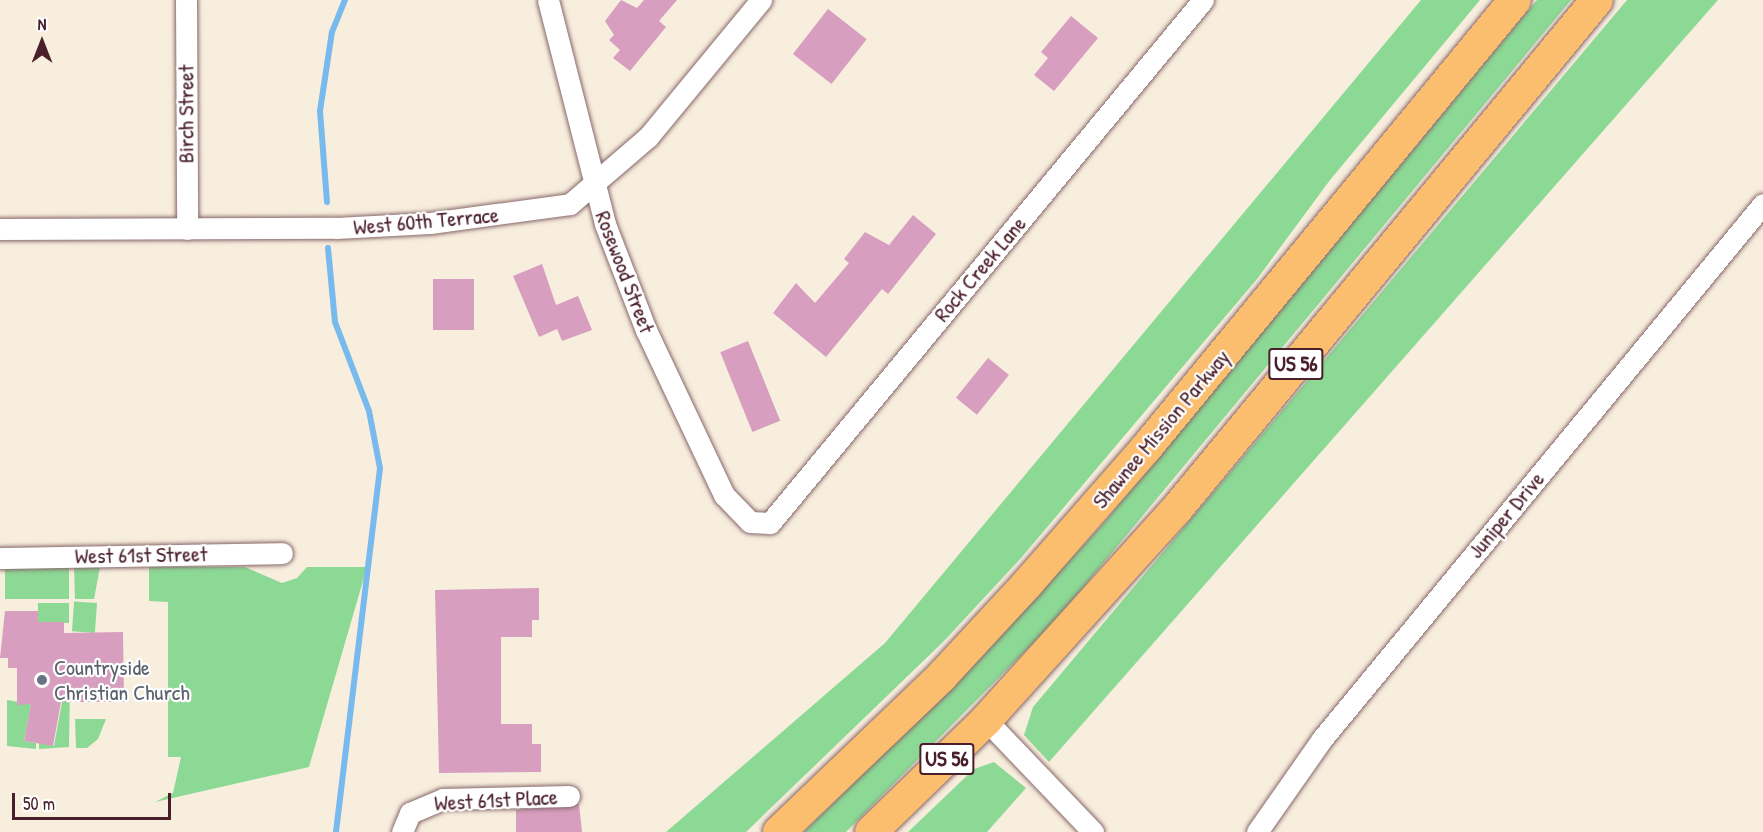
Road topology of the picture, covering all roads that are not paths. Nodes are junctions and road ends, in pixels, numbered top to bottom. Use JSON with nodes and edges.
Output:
{"nodes":[{"id":1,"x":186,"y":0,"type":"edge"},
{"id":2,"x":548,"y":0,"type":"edge"},
{"id":3,"x":761,"y":0,"type":"edge"},
{"id":4,"x":1203,"y":0,"type":"edge"},
{"id":5,"x":1515,"y":0,"type":"edge"},
{"id":6,"x":1598,"y":0,"type":"edge"},
{"id":7,"x":594,"y":187,"type":"junction"},
{"id":8,"x":1763,"y":204,"type":"edge"},
{"id":9,"x":0,"y":228,"type":"edge"},
{"id":10,"x":186,"y":229,"type":"junction"},
{"id":11,"x":750,"y":522,"type":"joint"},
{"id":12,"x":282,"y":553,"type":"dead end"},
{"id":13,"x":0,"y":558,"type":"edge"},
{"id":14,"x":986,"y":720,"type":"junction"},
{"id":15,"x":569,"y":796,"type":"dead end"},
{"id":16,"x":402,"y":832,"type":"edge"},
{"id":17,"x":779,"y":832,"type":"edge"},
{"id":18,"x":871,"y":832,"type":"edge"},
{"id":19,"x":1093,"y":832,"type":"edge"},
{"id":20,"x":1257,"y":832,"type":"edge"}],
"edges":[{"from":1,"to":10,"type":"street","name":"Birch Street"},
{"from":2,"to":7,"type":"street","name":"Rosewood Street"},
{"from":3,"to":7,"type":"street","name":"West 60th Terrace"},
{"from":4,"to":11,"type":"street","name":"Rock Creek Lane"},
{"from":5,"to":17,"type":"highway","name":"Shawnee Mission Parkway","number":"US 56"},
{"from":6,"to":14,"type":"highway","number":"US 56"},
{"from":7,"to":10,"type":"street","name":"West 60th Terrace"},
{"from":7,"to":11,"type":"street","name":"Rosewood Street"},
{"from":8,"to":20,"type":"street","name":"Juniper Drive"},
{"from":9,"to":10,"type":"street","name":"West 60th Terrace"},
{"from":12,"to":13,"type":"street","name":"West 61st Street"},
{"from":14,"to":18,"type":"highway","number":"US 56"},
{"from":14,"to":19,"type":"street"},
{"from":15,"to":16,"type":"street","name":"West 61st Place"}]}
